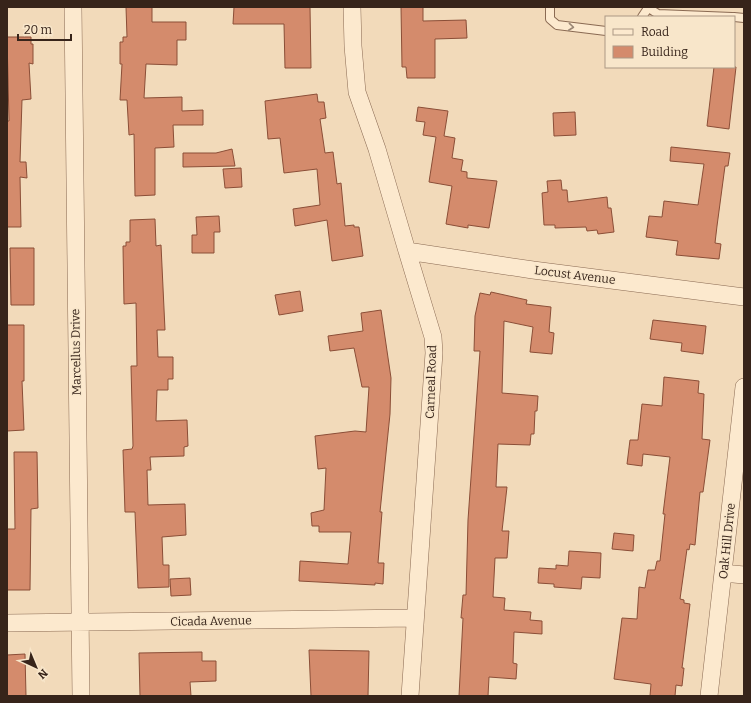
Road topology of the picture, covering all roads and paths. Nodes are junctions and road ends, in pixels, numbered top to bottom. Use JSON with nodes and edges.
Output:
{"nodes":[{"id":1,"x":73,"y":7,"type":"edge"},
{"id":2,"x":352,"y":7,"type":"edge"},
{"id":3,"x":550,"y":7,"type":"edge"},
{"id":4,"x":648,"y":7,"type":"edge"},
{"id":5,"x":643,"y":16,"type":"edge"},
{"id":6,"x":708,"y":16,"type":"edge"},
{"id":7,"x":605,"y":31,"type":"edge"},
{"id":8,"x":407,"y":251,"type":"junction"},
{"id":9,"x":744,"y":297,"type":"edge"},
{"id":10,"x":744,"y":387,"type":"edge"},
{"id":11,"x":723,"y":573,"type":"junction"},
{"id":12,"x":744,"y":576,"type":"edge"},
{"id":13,"x":415,"y":618,"type":"junction"},
{"id":14,"x":79,"y":622,"type":"junction"},
{"id":15,"x":7,"y":623,"type":"edge"},
{"id":16,"x":81,"y":696,"type":"edge"},
{"id":17,"x":410,"y":696,"type":"edge"},
{"id":18,"x":709,"y":696,"type":"edge"}],
"edges":[{"from":1,"to":14,"type":"street","name":"Marcellus Drive"},
{"from":2,"to":8,"type":"street","name":"Carneal Road"},
{"from":3,"to":7,"type":"lane","one_way":true},
{"from":4,"to":5,"type":"lane"},
{"from":4,"to":6,"type":"lane"},
{"from":8,"to":9,"type":"street","name":"Locust Avenue"},
{"from":8,"to":13,"type":"street","name":"Carneal Road"},
{"from":10,"to":11,"type":"street","name":"Oak Hill Drive"},
{"from":11,"to":12,"type":"street"},
{"from":11,"to":18,"type":"street","name":"Oak Hill Drive"},
{"from":13,"to":14,"type":"street","name":"Cicada Avenue"},
{"from":13,"to":17,"type":"street","name":"Carneal Road"},
{"from":14,"to":15,"type":"street","name":"Cicada Avenue"},
{"from":14,"to":16,"type":"street","name":"Marcellus Drive"}]}
